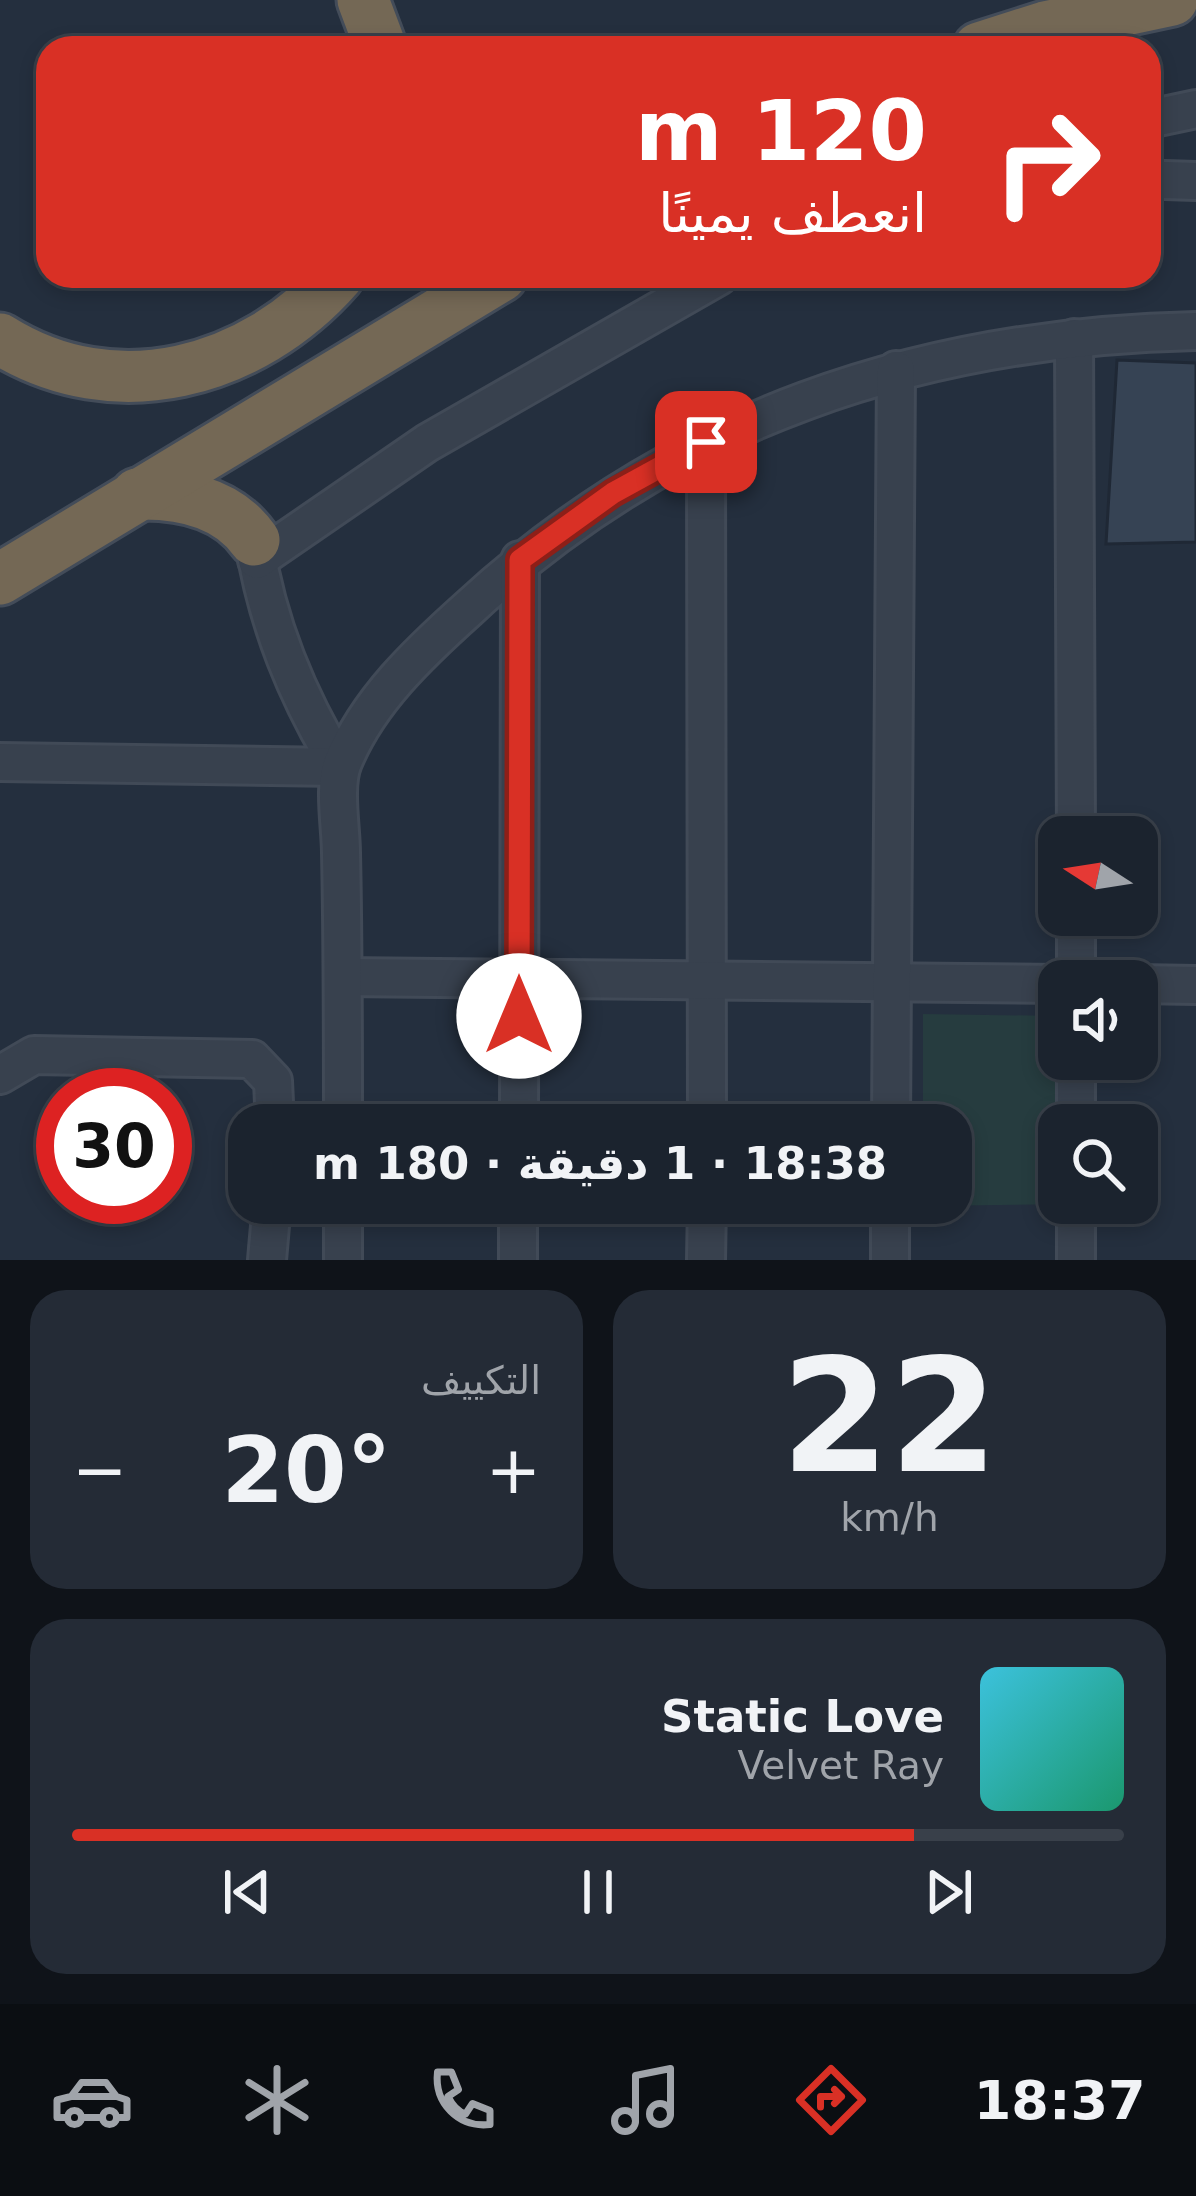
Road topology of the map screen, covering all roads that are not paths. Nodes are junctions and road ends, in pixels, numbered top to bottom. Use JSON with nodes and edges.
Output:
{"nodes":[{"id":1,"x":363,"y":0,"type":"edge"},
{"id":2,"x":1172,"y":0,"type":"edge"},
{"id":3,"x":376,"y":36,"type":"edge"},
{"id":4,"x":1017,"y":36,"type":"edge"},
{"id":5,"x":1196,"y":109,"type":"edge"},
{"id":6,"x":1161,"y":116,"type":"edge"},
{"id":7,"x":325,"y":288,"type":"edge"},
{"id":8,"x":481,"y":288,"type":"edge"},
{"id":9,"x":698,"y":288,"type":"edge"},
{"id":10,"x":1196,"y":332,"type":"edge"},
{"id":11,"x":1074,"y":338,"type":"junction"},
{"id":12,"x":0,"y":339,"type":"edge"},
{"id":13,"x":896,"y":370,"type":"junction"},
{"id":14,"x":248,"y":428,"type":"junction"},
{"id":15,"x":706,"y":442,"type":"junction"},
{"id":16,"x":137,"y":494,"type":"junction"},
{"id":17,"x":256,"y":550,"type":"junction"},
{"id":18,"x":520,"y":560,"type":"junction"},
{"id":19,"x":0,"y":579,"type":"edge"},
{"id":20,"x":0,"y":762,"type":"edge"},
{"id":21,"x":340,"y":767,"type":"junction"},
{"id":22,"x":1076,"y":816,"type":"edge"},
{"id":23,"x":343,"y":977,"type":"junction"},
{"id":24,"x":519,"y":979,"type":"junction"},
{"id":25,"x":708,"y":981,"type":"junction"},
{"id":26,"x":892,"y":982,"type":"junction"},
{"id":27,"x":1038,"y":984,"type":"edge"},
{"id":28,"x":1158,"y":984,"type":"edge"},
{"id":29,"x":1196,"y":985,"type":"edge"},
{"id":30,"x":0,"y":1076,"type":"edge"},
{"id":31,"x":274,"y":1104,"type":"edge"},
{"id":32,"x":343,"y":1104,"type":"edge"},
{"id":33,"x":518,"y":1104,"type":"edge"},
{"id":34,"x":707,"y":1104,"type":"edge"},
{"id":35,"x":891,"y":1104,"type":"edge"},
{"id":36,"x":270,"y":1224,"type":"edge"},
{"id":37,"x":343,"y":1224,"type":"edge"},
{"id":38,"x":518,"y":1224,"type":"edge"},
{"id":39,"x":706,"y":1224,"type":"edge"},
{"id":40,"x":890,"y":1224,"type":"edge"},
{"id":41,"x":1076,"y":1224,"type":"edge"},
{"id":42,"x":267,"y":1260,"type":"edge"},
{"id":43,"x":343,"y":1260,"type":"edge"},
{"id":44,"x":518,"y":1260,"type":"edge"},
{"id":45,"x":706,"y":1260,"type":"edge"},
{"id":46,"x":890,"y":1260,"type":"edge"},
{"id":47,"x":1076,"y":1260,"type":"edge"}],
"edges":[{"from":1,"to":3,"type":"highway"},
{"from":2,"to":4,"type":"highway"},
{"from":5,"to":6,"type":"street"},
{"from":7,"to":12,"type":"highway"},
{"from":8,"to":14,"type":"highway"},
{"from":9,"to":17,"type":"street"},
{"from":10,"to":11,"type":"street"},
{"from":11,"to":13,"type":"street"},
{"from":11,"to":22,"type":"street"},
{"from":13,"to":15,"type":"street"},
{"from":13,"to":26,"type":"street"},
{"from":14,"to":16,"type":"highway"},
{"from":14,"to":17,"type":"highway"},
{"from":15,"to":18,"type":"street"},
{"from":15,"to":25,"type":"street"},
{"from":16,"to":17,"type":"highway"},
{"from":16,"to":19,"type":"highway"},
{"from":17,"to":21,"type":"street"},
{"from":18,"to":21,"type":"street"},
{"from":18,"to":24,"type":"street"},
{"from":20,"to":21,"type":"street"},
{"from":21,"to":23,"type":"street"},
{"from":23,"to":24,"type":"street"},
{"from":23,"to":32,"type":"street"},
{"from":24,"to":25,"type":"street"},
{"from":24,"to":33,"type":"street"},
{"from":25,"to":26,"type":"street"},
{"from":25,"to":34,"type":"street"},
{"from":26,"to":27,"type":"street"},
{"from":26,"to":35,"type":"street"},
{"from":28,"to":29,"type":"street"},
{"from":30,"to":31,"type":"street"},
{"from":36,"to":42,"type":"street"},
{"from":37,"to":43,"type":"street"},
{"from":38,"to":44,"type":"street"},
{"from":39,"to":45,"type":"street"},
{"from":40,"to":46,"type":"street"},
{"from":41,"to":47,"type":"street"}]}
